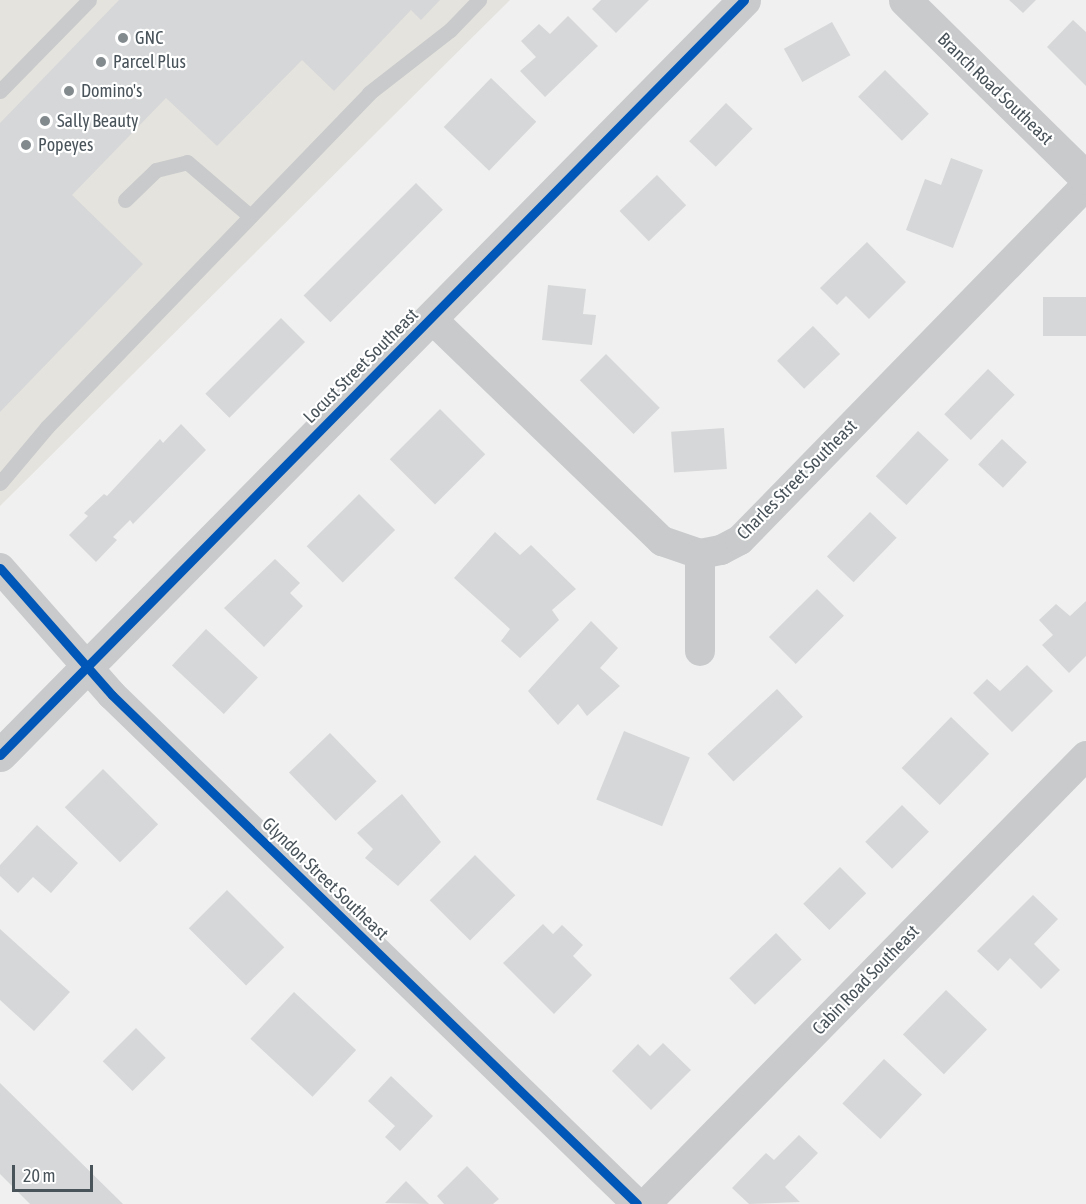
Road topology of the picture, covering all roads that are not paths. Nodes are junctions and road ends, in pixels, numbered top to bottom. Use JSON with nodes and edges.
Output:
{"nodes":[{"id":1,"x":88,"y":0,"type":"edge"},
{"id":2,"x":479,"y":0,"type":"edge"},
{"id":3,"x":744,"y":0,"type":"edge"},
{"id":4,"x":905,"y":0,"type":"edge"},
{"id":5,"x":0,"y":91,"type":"edge"},
{"id":6,"x":1086,"y":178,"type":"edge"},
{"id":7,"x":1086,"y":185,"type":"edge"},
{"id":8,"x":125,"y":200,"type":"dead end"},
{"id":9,"x":250,"y":216,"type":"junction"},
{"id":10,"x":432,"y":319,"type":"junction"},
{"id":11,"x":0,"y":483,"type":"edge"},
{"id":12,"x":699,"y":554,"type":"junction"},
{"id":13,"x":0,"y":568,"type":"edge"},
{"id":14,"x":700,"y":651,"type":"dead end"},
{"id":15,"x":87,"y":665,"type":"junction"},
{"id":16,"x":0,"y":755,"type":"edge"},
{"id":17,"x":1086,"y":756,"type":"edge"},
{"id":18,"x":638,"y":1204,"type":"edge"},
{"id":19,"x":646,"y":1204,"type":"edge"}],
"edges":[{"from":1,"to":5,"type":"lane"},
{"from":2,"to":9,"type":"lane"},
{"from":3,"to":10,"type":"street","name":"Locust Street Southeast"},
{"from":4,"to":6,"type":"street","name":"Branch Road Southeast"},
{"from":7,"to":12,"type":"street","name":"Charles Street Southeast"},
{"from":8,"to":9,"type":"lane"},
{"from":9,"to":11,"type":"lane"},
{"from":10,"to":12,"type":"street"},
{"from":10,"to":15,"type":"street","name":"Locust Street Southeast"},
{"from":12,"to":14,"type":"street"},
{"from":13,"to":15,"type":"street","name":"Glyndon Street Southeast"},
{"from":15,"to":16,"type":"street","name":"Locust Street Southeast"},
{"from":15,"to":18,"type":"street","name":"Glyndon Street Southeast"},
{"from":17,"to":19,"type":"street","name":"Cabin Road Southeast"}]}
